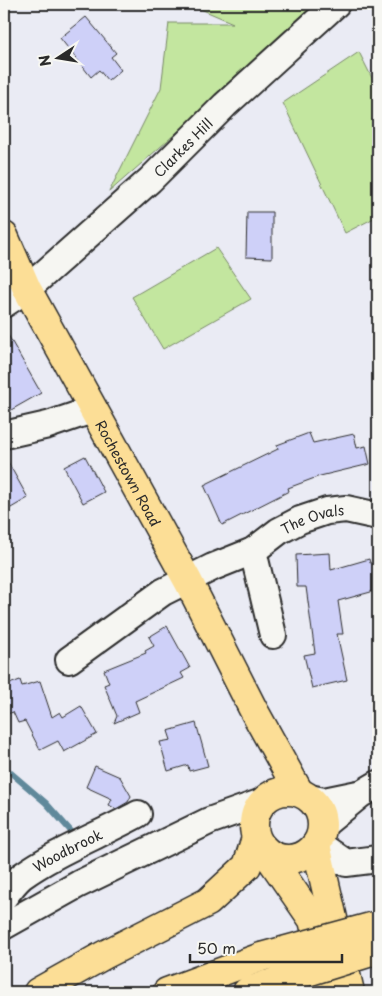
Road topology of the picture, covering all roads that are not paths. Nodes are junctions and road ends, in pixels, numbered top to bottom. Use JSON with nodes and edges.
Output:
{"nodes":[{"id":1,"x":336,"y":4,"type":"edge"},
{"id":2,"x":4,"y":236,"type":"edge"},
{"id":3,"x":27,"y":289,"type":"junction"},
{"id":4,"x":4,"y":304,"type":"edge"},
{"id":5,"x":92,"y":410,"type":"junction"},
{"id":6,"x":4,"y":435,"type":"edge"},
{"id":7,"x":378,"y":516,"type":"edge"},
{"id":8,"x":253,"y":551,"type":"junction"},
{"id":9,"x":188,"y":580,"type":"junction"},
{"id":10,"x":273,"y":635,"type":"dead end"},
{"id":11,"x":68,"y":660,"type":"dead end"},
{"id":12,"x":253,"y":709,"type":"junction"},
{"id":13,"x":370,"y":789,"type":"edge"},
{"id":14,"x":304,"y":795,"type":"junction"},
{"id":15,"x":264,"y":800,"type":"junction"},
{"id":16,"x":138,"y":814,"type":"dead end"},
{"id":17,"x":209,"y":821,"type":"junction"},
{"id":18,"x":318,"y":838,"type":"junction"},
{"id":19,"x":258,"y":840,"type":"junction"},
{"id":20,"x":378,"y":859,"type":"edge"},
{"id":21,"x":4,"y":897,"type":"edge"},
{"id":22,"x":11,"y":914,"type":"edge"},
{"id":23,"x":378,"y":925,"type":"edge"},
{"id":24,"x":378,"y":950,"type":"edge"},
{"id":25,"x":258,"y":988,"type":"edge"},
{"id":26,"x":38,"y":992,"type":"edge"},
{"id":27,"x":167,"y":992,"type":"edge"},
{"id":28,"x":330,"y":992,"type":"edge"},
{"id":29,"x":350,"y":992,"type":"edge"}],
"edges":[{"from":1,"to":3,"type":"street","name":"Clarkes Hill"},
{"from":2,"to":3,"type":"main road","name":"Rochestown Road"},
{"from":3,"to":4,"type":"street","name":"Clarkes Hill"},
{"from":3,"to":5,"type":"main road","name":"Rochestown Road"},
{"from":5,"to":6,"type":"street"},
{"from":5,"to":9,"type":"main road","name":"Rochestown Road"},
{"from":7,"to":8,"type":"street","name":"The Ovals"},
{"from":8,"to":9,"type":"street","name":"The Ovals"},
{"from":8,"to":10,"type":"street"},
{"from":9,"to":11,"type":"street","name":"The Ovals"},
{"from":9,"to":12,"type":"main road","name":"Rochestown Road"},
{"from":12,"to":14,"type":"main road","name":"Rochestown Road"},
{"from":12,"to":15,"type":"main road","name":"Rochestown Road"},
{"from":13,"to":14,"type":"street"},
{"from":13,"to":18,"type":"street"},
{"from":14,"to":15,"type":"main road"},
{"from":14,"to":18,"type":"main road"},
{"from":15,"to":17,"type":"street"},
{"from":15,"to":19,"type":"main road"},
{"from":16,"to":21,"type":"street","name":"Woodbrook"},
{"from":17,"to":19,"type":"street"},
{"from":17,"to":22,"type":"street"},
{"from":18,"to":19,"type":"main road"},
{"from":18,"to":20,"type":"street"},
{"from":18,"to":29,"type":"main road"},
{"from":19,"to":26,"type":"main road"},
{"from":19,"to":28,"type":"main road"},
{"from":23,"to":27,"type":"main road","bridge":true},
{"from":24,"to":25,"type":"main road","bridge":true}]}
